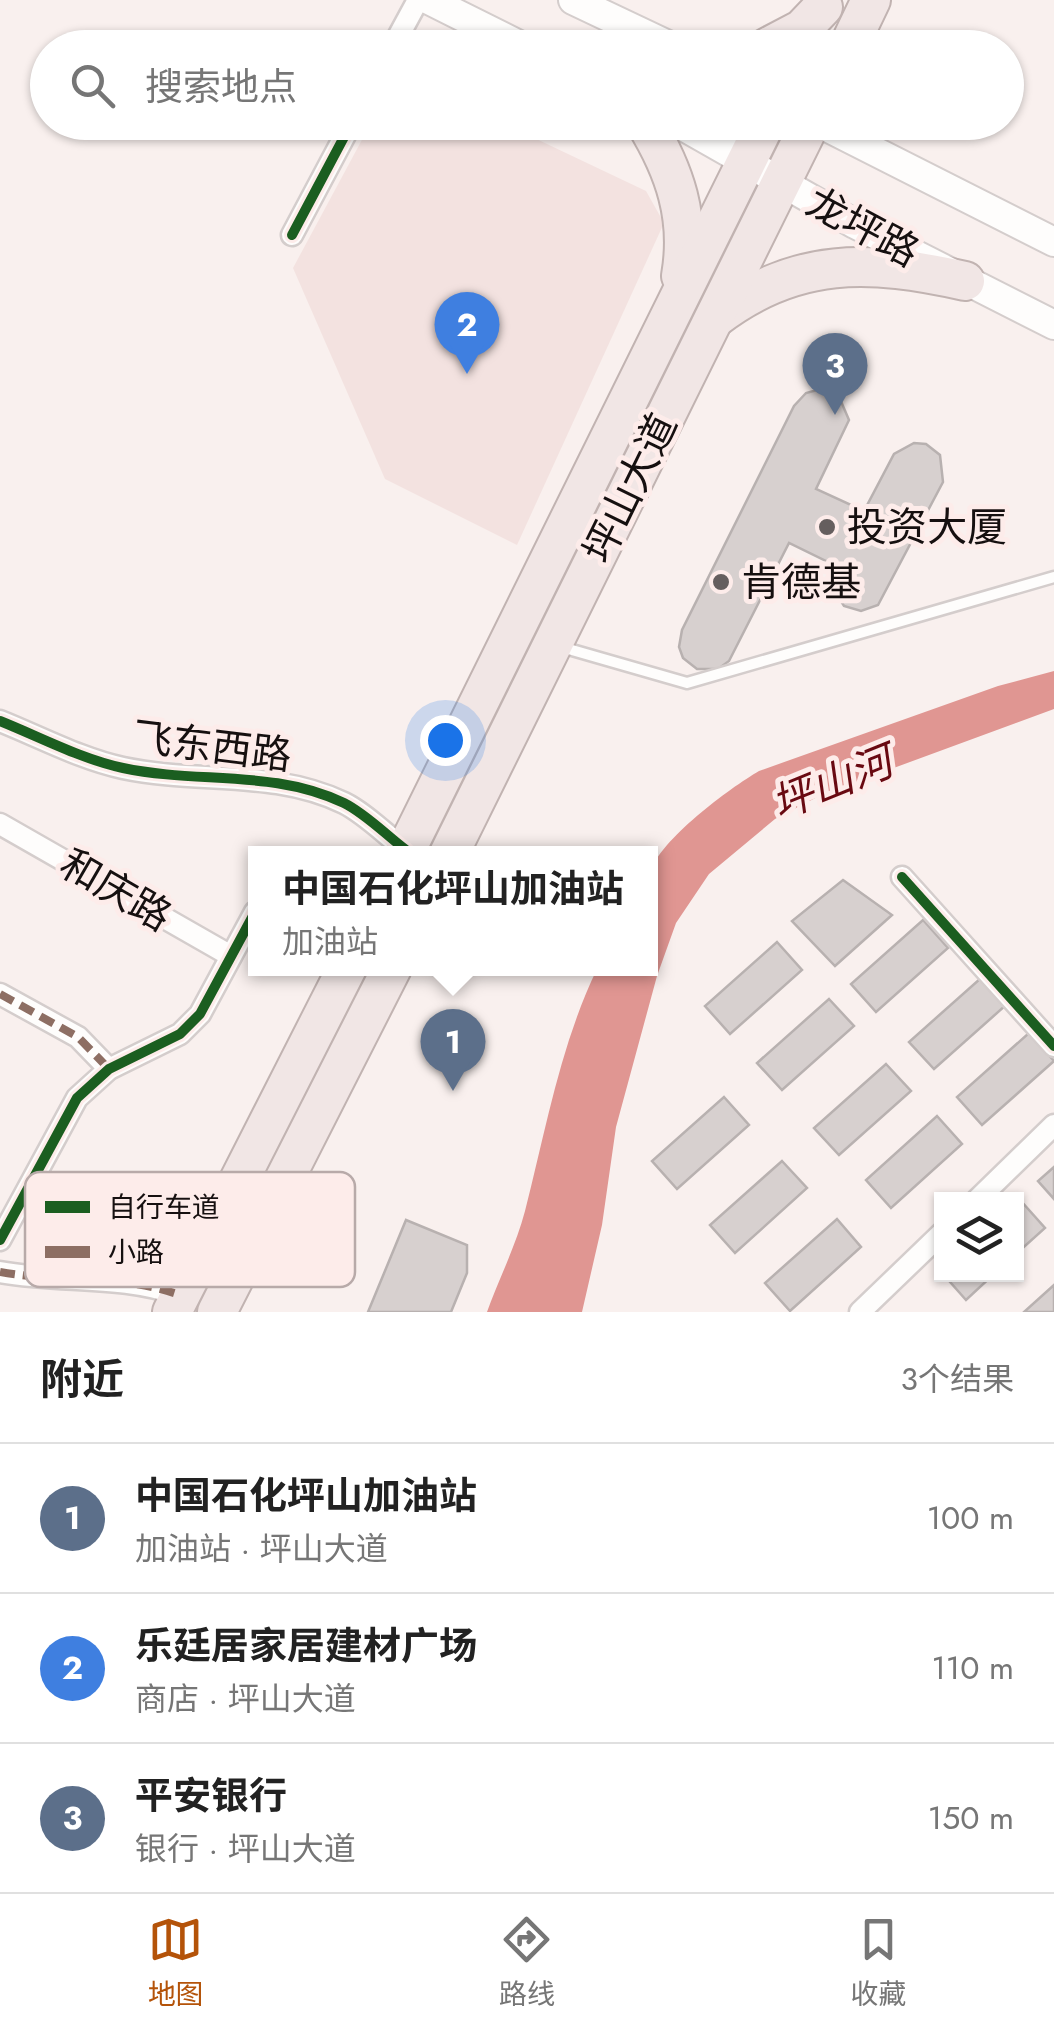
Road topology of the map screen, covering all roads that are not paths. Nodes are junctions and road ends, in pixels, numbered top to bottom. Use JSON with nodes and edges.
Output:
{"nodes":[{"id":1,"x":418,"y":0,"type":"edge"},
{"id":2,"x":429,"y":0,"type":"edge"},
{"id":3,"x":573,"y":0,"type":"edge"},
{"id":4,"x":872,"y":0,"type":"edge"},
{"id":5,"x":824,"y":4,"type":"edge"},
{"id":6,"x":402,"y":30,"type":"edge"},
{"id":7,"x":489,"y":30,"type":"edge"},
{"id":8,"x":636,"y":30,"type":"edge"},
{"id":9,"x":800,"y":30,"type":"edge"},
{"id":10,"x":812,"y":30,"type":"edge"},
{"id":11,"x":857,"y":30,"type":"edge"},
{"id":12,"x":342,"y":140,"type":"edge"},
{"id":13,"x":654,"y":140,"type":"edge"},
{"id":14,"x":707,"y":140,"type":"edge"},
{"id":15,"x":757,"y":140,"type":"edge"},
{"id":16,"x":804,"y":140,"type":"edge"},
{"id":17,"x":850,"y":140,"type":"edge"},
{"id":18,"x":746,"y":163,"type":"junction"},
{"id":19,"x":780,"y":184,"type":"junction"},
{"id":20,"x":292,"y":235,"type":"dead end"},
{"id":21,"x":1054,"y":242,"type":"edge"},
{"id":22,"x":966,"y":281,"type":"junction"},
{"id":23,"x":676,"y":304,"type":"junction"},
{"id":24,"x":714,"y":319,"type":"junction"},
{"id":25,"x":1054,"y":325,"type":"edge"},
{"id":26,"x":1054,"y":577,"type":"edge"},
{"id":27,"x":552,"y":644,"type":"junction"},
{"id":28,"x":0,"y":721,"type":"edge"},
{"id":29,"x":0,"y":824,"type":"edge"},
{"id":30,"x":398,"y":846,"type":"edge"},
{"id":31,"x":408,"y":846,"type":"edge"},
{"id":32,"x":453,"y":846,"type":"edge"},
{"id":33,"x":902,"y":877,"type":"dead end"},
{"id":34,"x":248,"y":926,"type":"edge"},
{"id":35,"x":231,"y":956,"type":"junction"},
{"id":36,"x":343,"y":976,"type":"edge"},
{"id":37,"x":388,"y":976,"type":"edge"},
{"id":38,"x":0,"y":994,"type":"edge"},
{"id":39,"x":1054,"y":1046,"type":"edge"},
{"id":40,"x":110,"y":1070,"type":"junction"},
{"id":41,"x":1054,"y":1125,"type":"edge"},
{"id":42,"x":36,"y":1172,"type":"edge"},
{"id":43,"x":243,"y":1172,"type":"edge"},
{"id":44,"x":288,"y":1172,"type":"edge"},
{"id":45,"x":984,"y":1192,"type":"edge"},
{"id":46,"x":25,"y":1193,"type":"edge"},
{"id":47,"x":0,"y":1240,"type":"edge"},
{"id":48,"x":934,"y":1241,"type":"edge"},
{"id":49,"x":0,"y":1272,"type":"edge"},
{"id":50,"x":25,"y":1276,"type":"edge"},
{"id":51,"x":150,"y":1287,"type":"edge"},
{"id":52,"x":230,"y":1287,"type":"edge"},
{"id":53,"x":176,"y":1304,"type":"edge"},
{"id":54,"x":217,"y":1312,"type":"edge"},
{"id":55,"x":860,"y":1312,"type":"edge"}],
"edges":[{"from":1,"to":6,"type":"street"},
{"from":2,"to":7,"type":"main road"},
{"from":3,"to":8,"type":"main road"},
{"from":4,"to":11,"type":"highway"},
{"from":5,"to":9,"type":"highway"},
{"from":5,"to":10,"type":"highway"},
{"from":12,"to":20,"type":"street"},
{"from":13,"to":23,"type":"highway"},
{"from":14,"to":18,"type":"main road","name":"龙坪路"},
{"from":15,"to":18,"type":"highway","name":"坪山大道"},
{"from":16,"to":19,"type":"highway","name":"坪山大道"},
{"from":17,"to":21,"type":"main road","name":"龙坪路"},
{"from":18,"to":19,"type":"main road","name":"龙坪路"},
{"from":18,"to":23,"type":"highway","name":"坪山大道"},
{"from":19,"to":22,"type":"main road","name":"龙坪路"},
{"from":19,"to":24,"type":"highway","name":"坪山大道"},
{"from":22,"to":24,"type":"highway"},
{"from":22,"to":25,"type":"main road","name":"龙坪路"},
{"from":23,"to":31,"type":"highway","name":"坪山大道"},
{"from":24,"to":27,"type":"highway","name":"坪山大道"},
{"from":26,"to":27,"type":"lane"},
{"from":27,"to":32,"type":"highway","name":"坪山大道"},
{"from":28,"to":30,"type":"street","name":"飞东西路"},
{"from":29,"to":35,"type":"street","name":"和庆路"},
{"from":33,"to":39,"type":"street"},
{"from":34,"to":35,"type":"street"},
{"from":35,"to":40,"type":"street"},
{"from":36,"to":43,"type":"highway"},
{"from":37,"to":44,"type":"highway"},
{"from":38,"to":40,"type":"street"},
{"from":40,"to":42,"type":"street"},
{"from":41,"to":45,"type":"street"},
{"from":46,"to":47,"type":"street"},
{"from":48,"to":55,"type":"street"},
{"from":49,"to":50,"type":"street"},
{"from":51,"to":53,"type":"street"},
{"from":52,"to":54,"type":"highway"}]}
